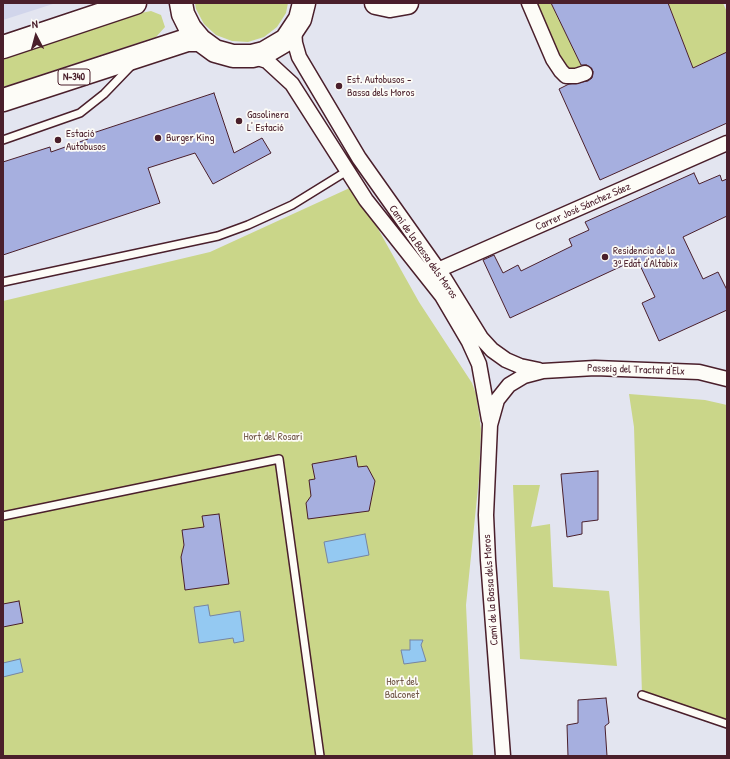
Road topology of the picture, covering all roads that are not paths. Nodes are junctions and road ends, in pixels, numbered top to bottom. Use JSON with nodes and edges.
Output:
{"nodes":[{"id":1,"x":135,"y":3,"type":"edge"},
{"id":2,"x":181,"y":3,"type":"edge"},
{"id":3,"x":376,"y":3,"type":"edge"},
{"id":4,"x":407,"y":3,"type":"edge"},
{"id":5,"x":528,"y":3,"type":"edge"},
{"id":6,"x":306,"y":4,"type":"edge"},
{"id":7,"x":294,"y":30,"type":"junction"},
{"id":8,"x":200,"y":40,"type":"junction"},
{"id":9,"x":3,"y":47,"type":"edge"},
{"id":10,"x":145,"y":54,"type":"junction"},
{"id":11,"x":252,"y":56,"type":"junction"},
{"id":12,"x":585,"y":73,"type":"dead end"},
{"id":13,"x":3,"y":100,"type":"edge"},
{"id":14,"x":3,"y":140,"type":"edge"},
{"id":15,"x":727,"y":144,"type":"edge"},
{"id":16,"x":347,"y":172,"type":"junction"},
{"id":17,"x":438,"y":270,"type":"junction"},
{"id":18,"x":3,"y":282,"type":"edge"},
{"id":19,"x":543,"y":371,"type":"junction"},
{"id":20,"x":727,"y":379,"type":"edge"},
{"id":21,"x":490,"y":425,"type":"junction"},
{"id":22,"x":3,"y":516,"type":"edge"},
{"id":23,"x":642,"y":695,"type":"dead end"},
{"id":24,"x":727,"y":724,"type":"edge"},
{"id":25,"x":320,"y":756,"type":"edge"},
{"id":26,"x":503,"y":756,"type":"edge"}],
"edges":[{"from":1,"to":9,"type":"highway"},
{"from":2,"to":8,"type":"highway"},
{"from":3,"to":4,"type":"highway"},
{"from":5,"to":12,"type":"street"},
{"from":6,"to":7,"type":"highway"},
{"from":7,"to":11,"type":"highway"},
{"from":7,"to":17,"type":"street","name":"Camí de la Bassa dels Moros"},
{"from":8,"to":10,"type":"highway","number":"N-340"},
{"from":8,"to":11,"type":"highway"},
{"from":10,"to":13,"type":"highway","number":"N-340"},
{"from":10,"to":14,"type":"lane"},
{"from":11,"to":16,"type":"street","name":"Camí de la Bassa dels Moros"},
{"from":15,"to":17,"type":"street","name":"Carrer José Sánchez Sáez"},
{"from":16,"to":18,"type":"lane"},
{"from":16,"to":21,"type":"street","name":"Camí de la Bassa dels Moros"},
{"from":17,"to":19,"type":"street","name":"Camí de la Bassa dels Moros"},
{"from":19,"to":20,"type":"street","name":"Passeig del Tractat d'Elx"},
{"from":19,"to":21,"type":"street","name":"Camí de la Bassa dels Moros"},
{"from":21,"to":26,"type":"street","name":"Camí de la Bassa dels Moros"},
{"from":22,"to":25,"type":"lane"},
{"from":23,"to":24,"type":"lane"}]}
